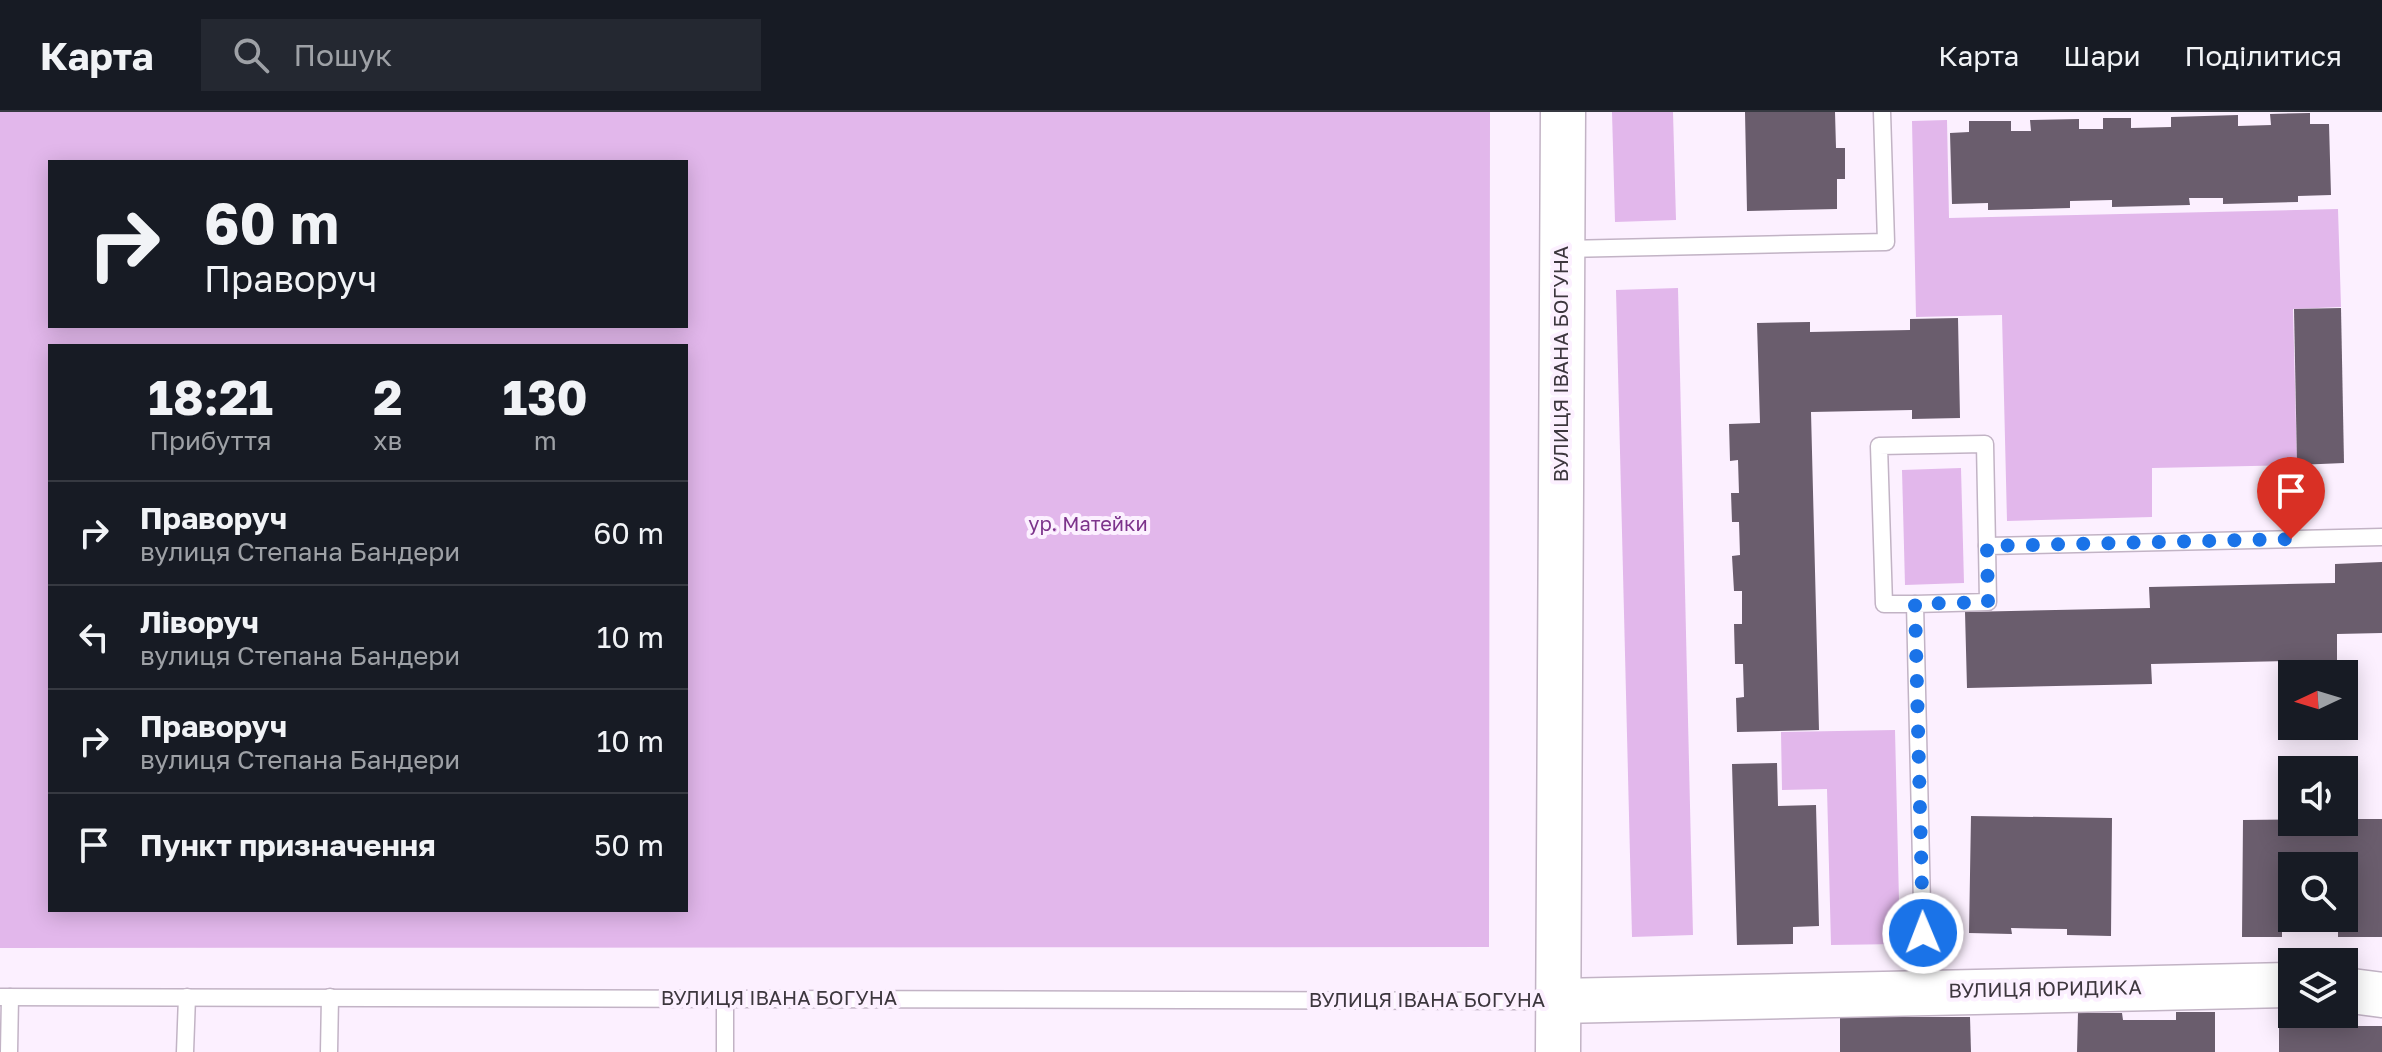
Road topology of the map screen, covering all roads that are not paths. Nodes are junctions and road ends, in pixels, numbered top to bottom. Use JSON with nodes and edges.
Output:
{"nodes":[{"id":1,"x":1563,"y":112,"type":"edge"},
{"id":2,"x":1882,"y":112,"type":"edge"},
{"id":3,"x":1562,"y":249,"type":"junction"},
{"id":4,"x":2382,"y":537,"type":"edge"},
{"id":5,"x":1987,"y":546,"type":"junction"},
{"id":6,"x":1915,"y":604,"type":"junction"},
{"id":7,"x":2278,"y":985,"type":"edge"},
{"id":8,"x":1924,"y":991,"type":"junction"},
{"id":9,"x":2358,"y":992,"type":"edge"},
{"id":10,"x":2382,"y":995,"type":"edge"},
{"id":11,"x":5,"y":997,"type":"edge"},
{"id":12,"x":187,"y":997,"type":"junction"},
{"id":13,"x":330,"y":997,"type":"junction"},
{"id":14,"x":725,"y":998,"type":"junction"},
{"id":15,"x":1559,"y":1001,"type":"junction"},
{"id":16,"x":9,"y":1052,"type":"edge"},
{"id":17,"x":185,"y":1052,"type":"edge"},
{"id":18,"x":329,"y":1052,"type":"edge"},
{"id":19,"x":725,"y":1052,"type":"edge"},
{"id":20,"x":1558,"y":1052,"type":"edge"}],
"edges":[{"from":1,"to":3,"type":"main road","name":"ВУЛИЦЯ ІВАНА БОГУНА"},
{"from":2,"to":3,"type":"lane"},
{"from":3,"to":15,"type":"main road","name":"ВУЛИЦЯ ІВАНА БОГУНА"},
{"from":4,"to":5,"type":"lane"},
{"from":5,"to":6,"type":"lane"},
{"from":5,"to":6,"type":"lane"},
{"from":6,"to":8,"type":"lane"},
{"from":7,"to":8,"type":"main road","name":"ВУЛИЦЯ ЮРИДИКА"},
{"from":8,"to":15,"type":"main road","name":"ВУЛИЦЯ ЮРИДИКА"},
{"from":9,"to":10,"type":"main road"},
{"from":11,"to":12,"type":"lane","name":"ВУЛИЦЯ ІВАНА БОГУНА"},
{"from":11,"to":16,"type":"lane"},
{"from":12,"to":13,"type":"lane","name":"ВУЛИЦЯ ІВАНА БОГУНА"},
{"from":12,"to":17,"type":"lane"},
{"from":13,"to":14,"type":"lane","name":"ВУЛИЦЯ ІВАНА БОГУНА"},
{"from":13,"to":18,"type":"lane"},
{"from":14,"to":15,"type":"lane","name":"ВУЛИЦЯ ІВАНА БОГУНА"},
{"from":14,"to":19,"type":"lane"},
{"from":15,"to":20,"type":"main road","name":"ВУЛИЦЯ ІВАНА БОГУНА"}]}
